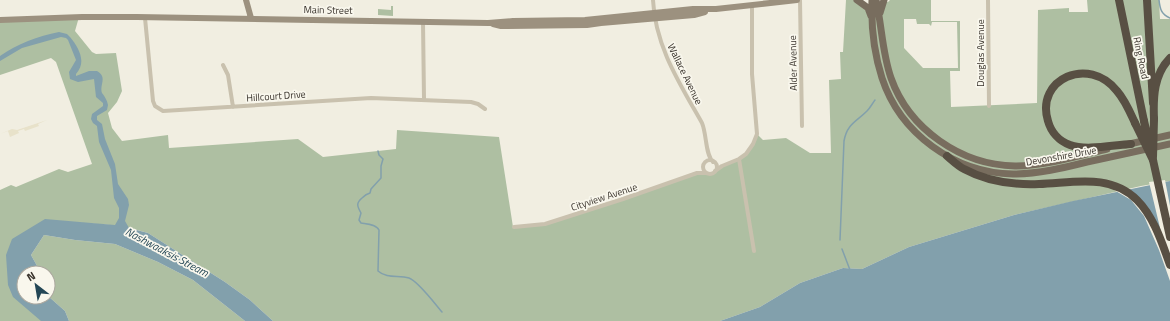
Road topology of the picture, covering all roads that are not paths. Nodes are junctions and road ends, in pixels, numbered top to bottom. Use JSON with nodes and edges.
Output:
{"nodes":[{"id":1,"x":246,"y":0,"type":"edge"},
{"id":2,"x":654,"y":0,"type":"edge"},
{"id":3,"x":799,"y":0,"type":"edge"},
{"id":4,"x":857,"y":0,"type":"edge"},
{"id":5,"x":872,"y":0,"type":"edge"},
{"id":6,"x":876,"y":0,"type":"edge"},
{"id":7,"x":884,"y":0,"type":"edge"},
{"id":8,"x":988,"y":0,"type":"edge"},
{"id":9,"x":1119,"y":0,"type":"edge"},
{"id":10,"x":1147,"y":0,"type":"edge"},
{"id":11,"x":752,"y":5,"type":"junction"},
{"id":12,"x":880,"y":15,"type":"junction"},
{"id":13,"x":655,"y":16,"type":"junction"},
{"id":14,"x":145,"y":18,"type":"junction"},
{"id":15,"x":250,"y":18,"type":"junction"},
{"id":16,"x":871,"y":18,"type":"junction"},
{"id":17,"x":0,"y":20,"type":"edge"},
{"id":18,"x":423,"y":22,"type":"junction"},
{"id":19,"x":1170,"y":58,"type":"edge"},
{"id":20,"x":223,"y":64,"type":"dead end"},
{"id":21,"x":424,"y":99,"type":"junction"},
{"id":22,"x":1153,"y":103,"type":"junction"},
{"id":23,"x":989,"y":106,"type":"dead end"},
{"id":24,"x":232,"y":107,"type":"junction"},
{"id":25,"x":485,"y":109,"type":"dead end"},
{"id":26,"x":802,"y":126,"type":"dead end"},
{"id":27,"x":1170,"y":135,"type":"edge"},
{"id":28,"x":1131,"y":144,"type":"junction"},
{"id":29,"x":1170,"y":144,"type":"edge"},
{"id":30,"x":708,"y":153,"type":"junction"},
{"id":31,"x":947,"y":156,"type":"junction"},
{"id":32,"x":738,"y":160,"type":"junction"},
{"id":33,"x":1153,"y":160,"type":"junction"},
{"id":34,"x":714,"y":162,"type":"junction"},
{"id":35,"x":704,"y":164,"type":"junction"},
{"id":36,"x":722,"y":166,"type":"junction"},
{"id":37,"x":715,"y":171,"type":"junction"},
{"id":38,"x":697,"y":173,"type":"junction"},
{"id":39,"x":706,"y":173,"type":"junction"},
{"id":40,"x":514,"y":227,"type":"dead end"},
{"id":41,"x":1170,"y":237,"type":"edge"},
{"id":42,"x":754,"y":251,"type":"dead end"},
{"id":43,"x":1170,"y":265,"type":"edge"}],
"edges":[{"from":1,"to":15,"type":"main road"},
{"from":2,"to":13,"type":"street","name":"Wallace Avenue"},
{"from":3,"to":11,"type":"main road","name":"Main Street"},
{"from":3,"to":26,"type":"street","name":"Alder Avenue"},
{"from":4,"to":16,"type":"main road"},
{"from":5,"to":16,"type":"main road","name":"Devonshire Drive"},
{"from":6,"to":12,"type":"main road","name":"Devonshire Drive"},
{"from":7,"to":12,"type":"main road"},
{"from":8,"to":23,"type":"street","name":"Douglas Avenue"},
{"from":9,"to":33,"type":"highway","name":"Ring Road","bridge":true},
{"from":10,"to":22,"type":"highway"},
{"from":11,"to":13,"type":"main road","name":"Main Street"},
{"from":11,"to":32,"type":"street"},
{"from":12,"to":28,"type":"main road","name":"Devonshire Drive"},
{"from":13,"to":18,"type":"main road","name":"Main Street"},
{"from":13,"to":30,"type":"street","name":"Wallace Avenue"},
{"from":14,"to":15,"type":"main road","name":"Main Street"},
{"from":14,"to":17,"type":"main road","name":"Main Street"},
{"from":14,"to":24,"type":"street","name":"Hillcourt Drive"},
{"from":15,"to":18,"type":"main road","name":"Main Street"},
{"from":16,"to":31,"type":"main road","name":"Devonshire Drive"},
{"from":18,"to":21,"type":"street"},
{"from":19,"to":22,"type":"highway"},
{"from":20,"to":24,"type":"street"},
{"from":21,"to":24,"type":"street","name":"Hillcourt Drive"},
{"from":21,"to":25,"type":"street","name":"Hillcourt Drive"},
{"from":22,"to":33,"type":"highway","bridge":true},
{"from":27,"to":28,"type":"main road","name":"Devonshire Drive"},
{"from":28,"to":33,"type":"highway","bridge":true},
{"from":29,"to":31,"type":"main road","name":"Devonshire Drive"},
{"from":30,"to":34,"type":"street","name":"Wallace Avenue"},
{"from":30,"to":35,"type":"street","name":"Wallace Avenue"},
{"from":31,"to":43,"type":"highway"},
{"from":32,"to":36,"type":"street"},
{"from":32,"to":42,"type":"street"},
{"from":33,"to":41,"type":"highway"},
{"from":34,"to":35,"type":"street"},
{"from":34,"to":36,"type":"street"},
{"from":34,"to":37,"type":"street"},
{"from":35,"to":38,"type":"street","name":"Cityview Avenue"},
{"from":35,"to":39,"type":"street"},
{"from":36,"to":37,"type":"street"},
{"from":37,"to":39,"type":"street"},
{"from":38,"to":39,"type":"street","name":"Cityview Avenue"},
{"from":38,"to":40,"type":"street","name":"Cityview Avenue"}]}
